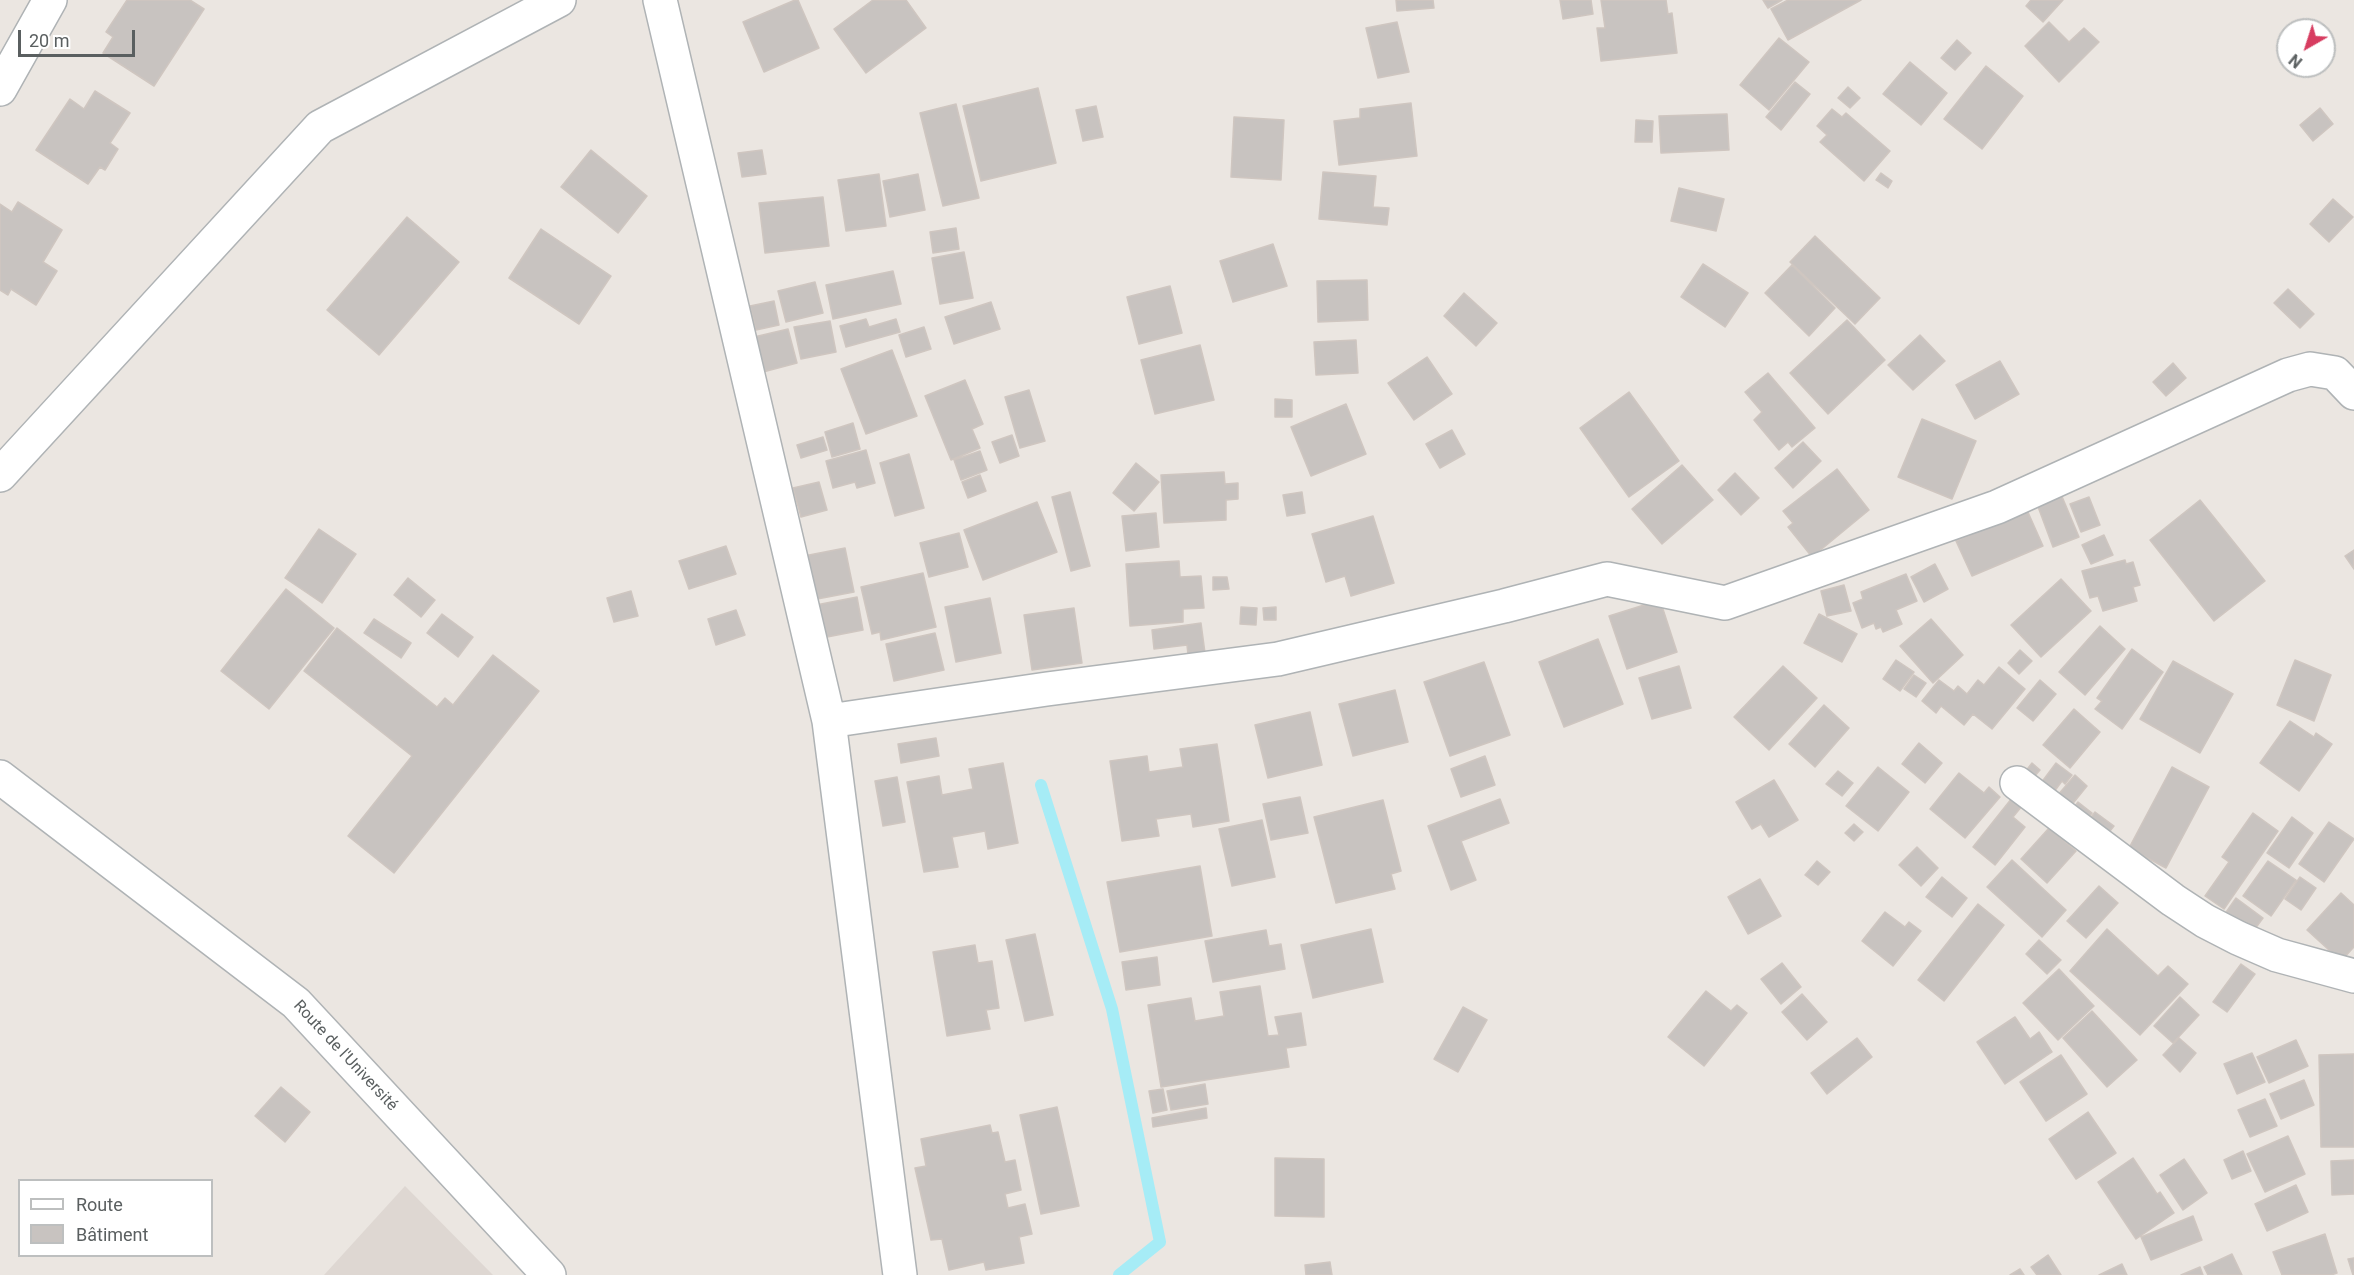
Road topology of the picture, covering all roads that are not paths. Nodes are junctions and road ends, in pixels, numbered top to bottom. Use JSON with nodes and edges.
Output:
{"nodes":[{"id":1,"x":50,"y":0,"type":"edge"},
{"id":2,"x":559,"y":0,"type":"edge"},
{"id":3,"x":660,"y":0,"type":"edge"},
{"id":4,"x":0,"y":89,"type":"edge"},
{"id":5,"x":2354,"y":393,"type":"edge"},
{"id":6,"x":0,"y":475,"type":"edge"},
{"id":7,"x":829,"y":721,"type":"junction"},
{"id":8,"x":0,"y":777,"type":"edge"},
{"id":9,"x":2017,"y":783,"type":"dead end"},
{"id":10,"x":2354,"y":976,"type":"edge"},
{"id":11,"x":549,"y":1275,"type":"edge"},
{"id":12,"x":900,"y":1275,"type":"edge"}],
"edges":[{"from":1,"to":4,"type":"street"},
{"from":2,"to":6,"type":"street"},
{"from":3,"to":7,"type":"street"},
{"from":5,"to":7,"type":"street"},
{"from":7,"to":12,"type":"street"},
{"from":8,"to":11,"type":"street","name":"Route de l'Université"},
{"from":9,"to":10,"type":"street"}]}
